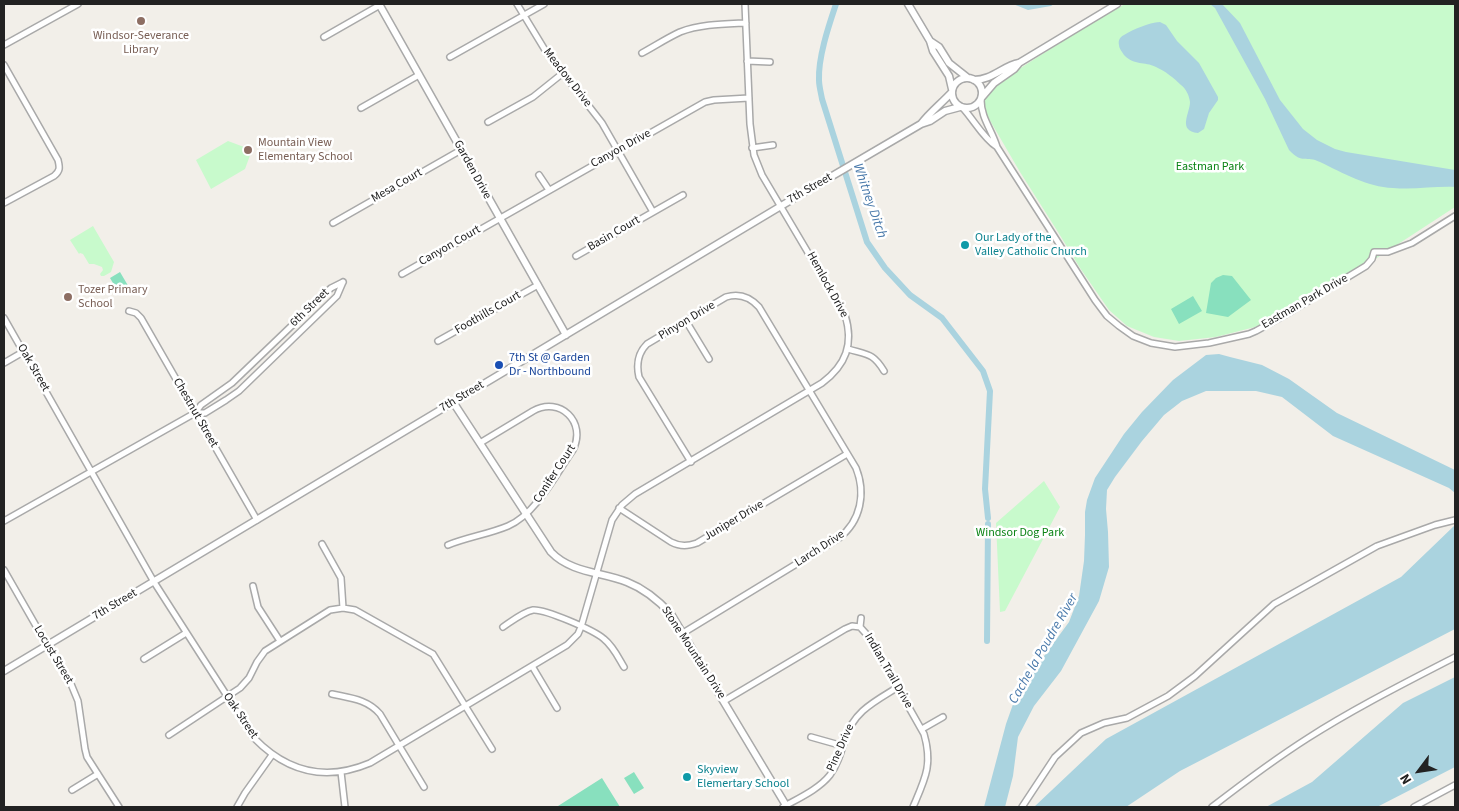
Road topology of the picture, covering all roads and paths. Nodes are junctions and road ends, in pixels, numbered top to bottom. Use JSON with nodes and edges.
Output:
{"nodes":[{"id":1,"x":78,"y":4,"type":"edge"},
{"id":2,"x":380,"y":4,"type":"edge"},
{"id":3,"x":517,"y":4,"type":"edge"},
{"id":4,"x":544,"y":4,"type":"edge"},
{"id":5,"x":745,"y":4,"type":"edge"},
{"id":6,"x":908,"y":4,"type":"edge"},
{"id":7,"x":1117,"y":4,"type":"edge"},
{"id":8,"x":523,"y":16,"type":"junction"},
{"id":9,"x":746,"y":23,"type":"junction"},
{"id":10,"x":324,"y":38,"type":"dead end"},
{"id":11,"x":930,"y":41,"type":"junction"},
{"id":12,"x":4,"y":45,"type":"edge"},
{"id":13,"x":642,"y":53,"type":"dead end"},
{"id":14,"x":450,"y":57,"type":"dead end"},
{"id":15,"x":747,"y":61,"type":"junction"},
{"id":16,"x":770,"y":62,"type":"dead end"},
{"id":17,"x":1019,"y":63,"type":"junction"},
{"id":18,"x":4,"y":65,"type":"edge"},
{"id":19,"x":563,"y":73,"type":"junction"},
{"id":20,"x":420,"y":75,"type":"junction"},
{"id":21,"x":971,"y":79,"type":"junction"},
{"id":22,"x":952,"y":90,"type":"junction"},
{"id":23,"x":749,"y":98,"type":"junction"},
{"id":24,"x":981,"y":99,"type":"junction"},
{"id":25,"x":961,"y":107,"type":"junction"},
{"id":26,"x":361,"y":108,"type":"dead end"},
{"id":27,"x":488,"y":122,"type":"dead end"},
{"id":28,"x":921,"y":124,"type":"junction"},
{"id":29,"x":773,"y":145,"type":"dead end"},
{"id":30,"x":997,"y":147,"type":"junction"},
{"id":31,"x":752,"y":148,"type":"junction"},
{"id":32,"x":461,"y":150,"type":"junction"},
{"id":33,"x":618,"y":150,"type":"junction"},
{"id":34,"x":540,"y":175,"type":"dead end"},
{"id":35,"x":548,"y":190,"type":"junction"},
{"id":36,"x":683,"y":196,"type":"dead end"},
{"id":37,"x":4,"y":203,"type":"edge"},
{"id":38,"x":781,"y":206,"type":"junction"},
{"id":39,"x":653,"y":212,"type":"junction"},
{"id":40,"x":1455,"y":216,"type":"edge"},
{"id":41,"x":499,"y":218,"type":"junction"},
{"id":42,"x":333,"y":223,"type":"dead end"},
{"id":43,"x":576,"y":256,"type":"dead end"},
{"id":44,"x":402,"y":274,"type":"dead end"},
{"id":45,"x":538,"y":285,"type":"junction"},
{"id":46,"x":130,"y":311,"type":"dead end"},
{"id":47,"x":4,"y":318,"type":"edge"},
{"id":48,"x":686,"y":321,"type":"junction"},
{"id":49,"x":566,"y":335,"type":"junction"},
{"id":50,"x":438,"y":342,"type":"dead end"},
{"id":51,"x":848,"y":349,"type":"junction"},
{"id":52,"x":23,"y":352,"type":"junction"},
{"id":53,"x":709,"y":359,"type":"dead end"},
{"id":54,"x":4,"y":362,"type":"edge"},
{"id":55,"x":884,"y":371,"type":"dead end"},
{"id":56,"x":809,"y":391,"type":"junction"},
{"id":57,"x":453,"y":402,"type":"junction"},
{"id":58,"x":195,"y":413,"type":"junction"},
{"id":59,"x":480,"y":443,"type":"junction"},
{"id":60,"x":846,"y":454,"type":"junction"},
{"id":61,"x":691,"y":462,"type":"junction"},
{"id":62,"x":91,"y":472,"type":"junction"},
{"id":63,"x":619,"y":508,"type":"junction"},
{"id":64,"x":526,"y":513,"type":"junction"},
{"id":65,"x":257,"y":520,"type":"junction"},
{"id":66,"x":1455,"y":520,"type":"edge"},
{"id":67,"x":4,"y":521,"type":"edge"},
{"id":68,"x":322,"y":544,"type":"dead end"},
{"id":69,"x":448,"y":545,"type":"dead end"},
{"id":70,"x":4,"y":570,"type":"edge"},
{"id":71,"x":597,"y":573,"type":"junction"},
{"id":72,"x":154,"y":582,"type":"junction"},
{"id":73,"x":253,"y":586,"type":"dead end"},
{"id":74,"x":343,"y":608,"type":"junction"},
{"id":75,"x":861,"y":618,"type":"dead end"},
{"id":76,"x":503,"y":627,"type":"dead end"},
{"id":77,"x":581,"y":627,"type":"junction"},
{"id":78,"x":860,"y":627,"type":"junction"},
{"id":79,"x":186,"y":633,"type":"junction"},
{"id":80,"x":683,"y":633,"type":"junction"},
{"id":81,"x":280,"y":641,"type":"junction"},
{"id":82,"x":47,"y":645,"type":"junction"},
{"id":83,"x":1455,"y":657,"type":"edge"},
{"id":84,"x":144,"y":659,"type":"dead end"},
{"id":85,"x":532,"y":666,"type":"junction"},
{"id":86,"x":624,"y":667,"type":"dead end"},
{"id":87,"x":4,"y":671,"type":"edge"},
{"id":88,"x":898,"y":687,"type":"junction"},
{"id":89,"x":332,"y":694,"type":"dead end"},
{"id":90,"x":227,"y":697,"type":"junction"},
{"id":91,"x":724,"y":701,"type":"junction"},
{"id":92,"x":465,"y":706,"type":"junction"},
{"id":93,"x":557,"y":708,"type":"dead end"},
{"id":94,"x":944,"y":717,"type":"dead end"},
{"id":95,"x":922,"y":729,"type":"junction"},
{"id":96,"x":169,"y":735,"type":"dead end"},
{"id":97,"x":811,"y":737,"type":"dead end"},
{"id":98,"x":399,"y":746,"type":"junction"},
{"id":99,"x":843,"y":746,"type":"junction"},
{"id":100,"x":492,"y":749,"type":"dead end"},
{"id":101,"x":272,"y":755,"type":"junction"},
{"id":102,"x":341,"y":772,"type":"junction"},
{"id":103,"x":98,"y":774,"type":"junction"},
{"id":104,"x":1455,"y":785,"type":"edge"},
{"id":105,"x":424,"y":787,"type":"dead end"},
{"id":106,"x":72,"y":790,"type":"dead end"},
{"id":107,"x":120,"y":807,"type":"edge"},
{"id":108,"x":237,"y":807,"type":"edge"},
{"id":109,"x":345,"y":807,"type":"edge"},
{"id":110,"x":785,"y":807,"type":"edge"},
{"id":111,"x":913,"y":807,"type":"edge"},
{"id":112,"x":1022,"y":807,"type":"edge"},
{"id":113,"x":1212,"y":807,"type":"edge"},
{"id":114,"x":1414,"y":807,"type":"edge"}],
"edges":[{"from":1,"to":12,"type":"street"},
{"from":2,"to":10,"type":"street"},
{"from":2,"to":20,"type":"street","name":"Garden Drive"},
{"from":3,"to":8,"type":"street","name":"Meadow Drive"},
{"from":4,"to":8,"type":"street"},
{"from":5,"to":9,"type":"street","name":"Hemlock Drive"},
{"from":6,"to":11,"type":"street"},
{"from":7,"to":17,"type":"street"},
{"from":8,"to":14,"type":"street"},
{"from":8,"to":19,"type":"street","name":"Meadow Drive"},
{"from":9,"to":13,"type":"street"},
{"from":9,"to":15,"type":"street","name":"Hemlock Drive"},
{"from":11,"to":21,"type":"street"},
{"from":11,"to":22,"type":"street"},
{"from":15,"to":16,"type":"street"},
{"from":15,"to":23,"type":"street","name":"Hemlock Drive"},
{"from":17,"to":21,"type":"street"},
{"from":17,"to":24,"type":"street"},
{"from":18,"to":37,"type":"street"},
{"from":19,"to":27,"type":"street"},
{"from":19,"to":33,"type":"street","name":"Meadow Drive"},
{"from":20,"to":26,"type":"street"},
{"from":20,"to":32,"type":"street","name":"Garden Drive"},
{"from":21,"to":22,"type":"street"},
{"from":21,"to":24,"type":"street"},
{"from":22,"to":25,"type":"street"},
{"from":22,"to":28,"type":"street","name":"7th Street"},
{"from":23,"to":31,"type":"street","name":"Hemlock Drive"},
{"from":23,"to":33,"type":"street","name":"Canyon Drive"},
{"from":24,"to":25,"type":"street"},
{"from":24,"to":30,"type":"street","name":"Eastman Park Drive"},
{"from":25,"to":28,"type":"street","name":"7th Street"},
{"from":25,"to":30,"type":"street","name":"Eastman Park Drive"},
{"from":28,"to":38,"type":"street","name":"7th Street"},
{"from":29,"to":31,"type":"street"},
{"from":30,"to":40,"type":"street","name":"Eastman Park Drive"},
{"from":31,"to":38,"type":"street","name":"Hemlock Drive"},
{"from":32,"to":41,"type":"street","name":"Garden Drive"},
{"from":32,"to":42,"type":"street","name":"Mesa Court"},
{"from":33,"to":35,"type":"street","name":"Canyon Drive"},
{"from":33,"to":39,"type":"street","name":"Basin Court"},
{"from":34,"to":35,"type":"street"},
{"from":35,"to":41,"type":"street","name":"Canyon Drive"},
{"from":36,"to":39,"type":"street","name":"Basin Court"},
{"from":38,"to":49,"type":"street","name":"7th Street"},
{"from":38,"to":51,"type":"street","name":"Hemlock Drive"},
{"from":39,"to":43,"type":"street","name":"Basin Court"},
{"from":41,"to":44,"type":"street","name":"Canyon Court"},
{"from":41,"to":45,"type":"street","name":"Garden Drive"},
{"from":45,"to":49,"type":"street","name":"Garden Drive"},
{"from":45,"to":50,"type":"street","name":"Foothills Court"},
{"from":46,"to":58,"type":"street","name":"Chestnut Street"},
{"from":47,"to":52,"type":"street","name":"Oak Street"},
{"from":48,"to":53,"type":"street"},
{"from":48,"to":56,"type":"street","name":"Pinyon Drive"},
{"from":48,"to":61,"type":"street","name":"Pinyon Drive"},
{"from":49,"to":57,"type":"street","name":"7th Street"},
{"from":51,"to":55,"type":"street"},
{"from":51,"to":56,"type":"street"},
{"from":52,"to":54,"type":"street"},
{"from":52,"to":62,"type":"street","name":"Oak Street"},
{"from":56,"to":60,"type":"street","name":"Larch Drive"},
{"from":56,"to":61,"type":"street"},
{"from":57,"to":59,"type":"street","name":"Stone Mountain Drive"},
{"from":57,"to":65,"type":"street","name":"7th Street"},
{"from":58,"to":58,"type":"street","name":"6th Street"},
{"from":58,"to":62,"type":"street","name":"6th Street"},
{"from":58,"to":65,"type":"street","name":"Chestnut Street"},
{"from":59,"to":64,"type":"street","name":"Stone Mountain Drive"},
{"from":59,"to":64,"type":"street","name":"Conifer Court"},
{"from":60,"to":63,"type":"street","name":"Juniper Drive"},
{"from":60,"to":80,"type":"street","name":"Larch Drive"},
{"from":61,"to":63,"type":"street"},
{"from":62,"to":67,"type":"street","name":"6th Street"},
{"from":62,"to":72,"type":"street","name":"Oak Street"},
{"from":63,"to":71,"type":"street"},
{"from":64,"to":69,"type":"street","name":"Conifer Court"},
{"from":64,"to":71,"type":"street","name":"Stone Mountain Drive"},
{"from":65,"to":72,"type":"street","name":"7th Street"},
{"from":66,"to":112,"type":"street"},
{"from":68,"to":74,"type":"street"},
{"from":70,"to":82,"type":"street","name":"Locust Street"},
{"from":71,"to":77,"type":"street","name":"Oak Street"},
{"from":71,"to":80,"type":"street","name":"Stone Mountain Drive"},
{"from":72,"to":79,"type":"street","name":"Oak Street"},
{"from":72,"to":82,"type":"street","name":"7th Street"},
{"from":73,"to":81,"type":"street"},
{"from":74,"to":81,"type":"street"},
{"from":74,"to":92,"type":"street"},
{"from":75,"to":78,"type":"street"},
{"from":76,"to":77,"type":"street"},
{"from":77,"to":85,"type":"street","name":"Oak Street"},
{"from":77,"to":86,"type":"street"},
{"from":78,"to":88,"type":"street","name":"Indian Trail Drive"},
{"from":78,"to":91,"type":"street","name":"Indian Trail Drive"},
{"from":79,"to":84,"type":"street"},
{"from":79,"to":90,"type":"street","name":"Oak Street"},
{"from":80,"to":91,"type":"street","name":"Stone Mountain Drive"},
{"from":81,"to":90,"type":"street"},
{"from":82,"to":87,"type":"street","name":"7th Street"},
{"from":82,"to":103,"type":"street","name":"Locust Street"},
{"from":83,"to":113,"type":"street"},
{"from":85,"to":92,"type":"street","name":"Oak Street"},
{"from":85,"to":93,"type":"street"},
{"from":88,"to":95,"type":"street","name":"Indian Trail Drive"},
{"from":88,"to":99,"type":"street","name":"Pine Drive"},
{"from":89,"to":98,"type":"street"},
{"from":90,"to":96,"type":"street"},
{"from":90,"to":101,"type":"street","name":"Oak Street"},
{"from":91,"to":110,"type":"street","name":"Stone Mountain Drive"},
{"from":92,"to":98,"type":"street","name":"Oak Street"},
{"from":92,"to":100,"type":"street"},
{"from":94,"to":95,"type":"street"},
{"from":95,"to":111,"type":"street","name":"Indian Trail Drive"},
{"from":97,"to":99,"type":"street"},
{"from":98,"to":102,"type":"street","name":"Oak Street"},
{"from":98,"to":105,"type":"street"},
{"from":99,"to":110,"type":"street","name":"Pine Drive"},
{"from":101,"to":102,"type":"street","name":"Oak Street"},
{"from":101,"to":108,"type":"street"},
{"from":102,"to":109,"type":"street"},
{"from":103,"to":106,"type":"street"},
{"from":103,"to":107,"type":"street","name":"Locust Street"},
{"from":104,"to":114,"type":"street"}]}
